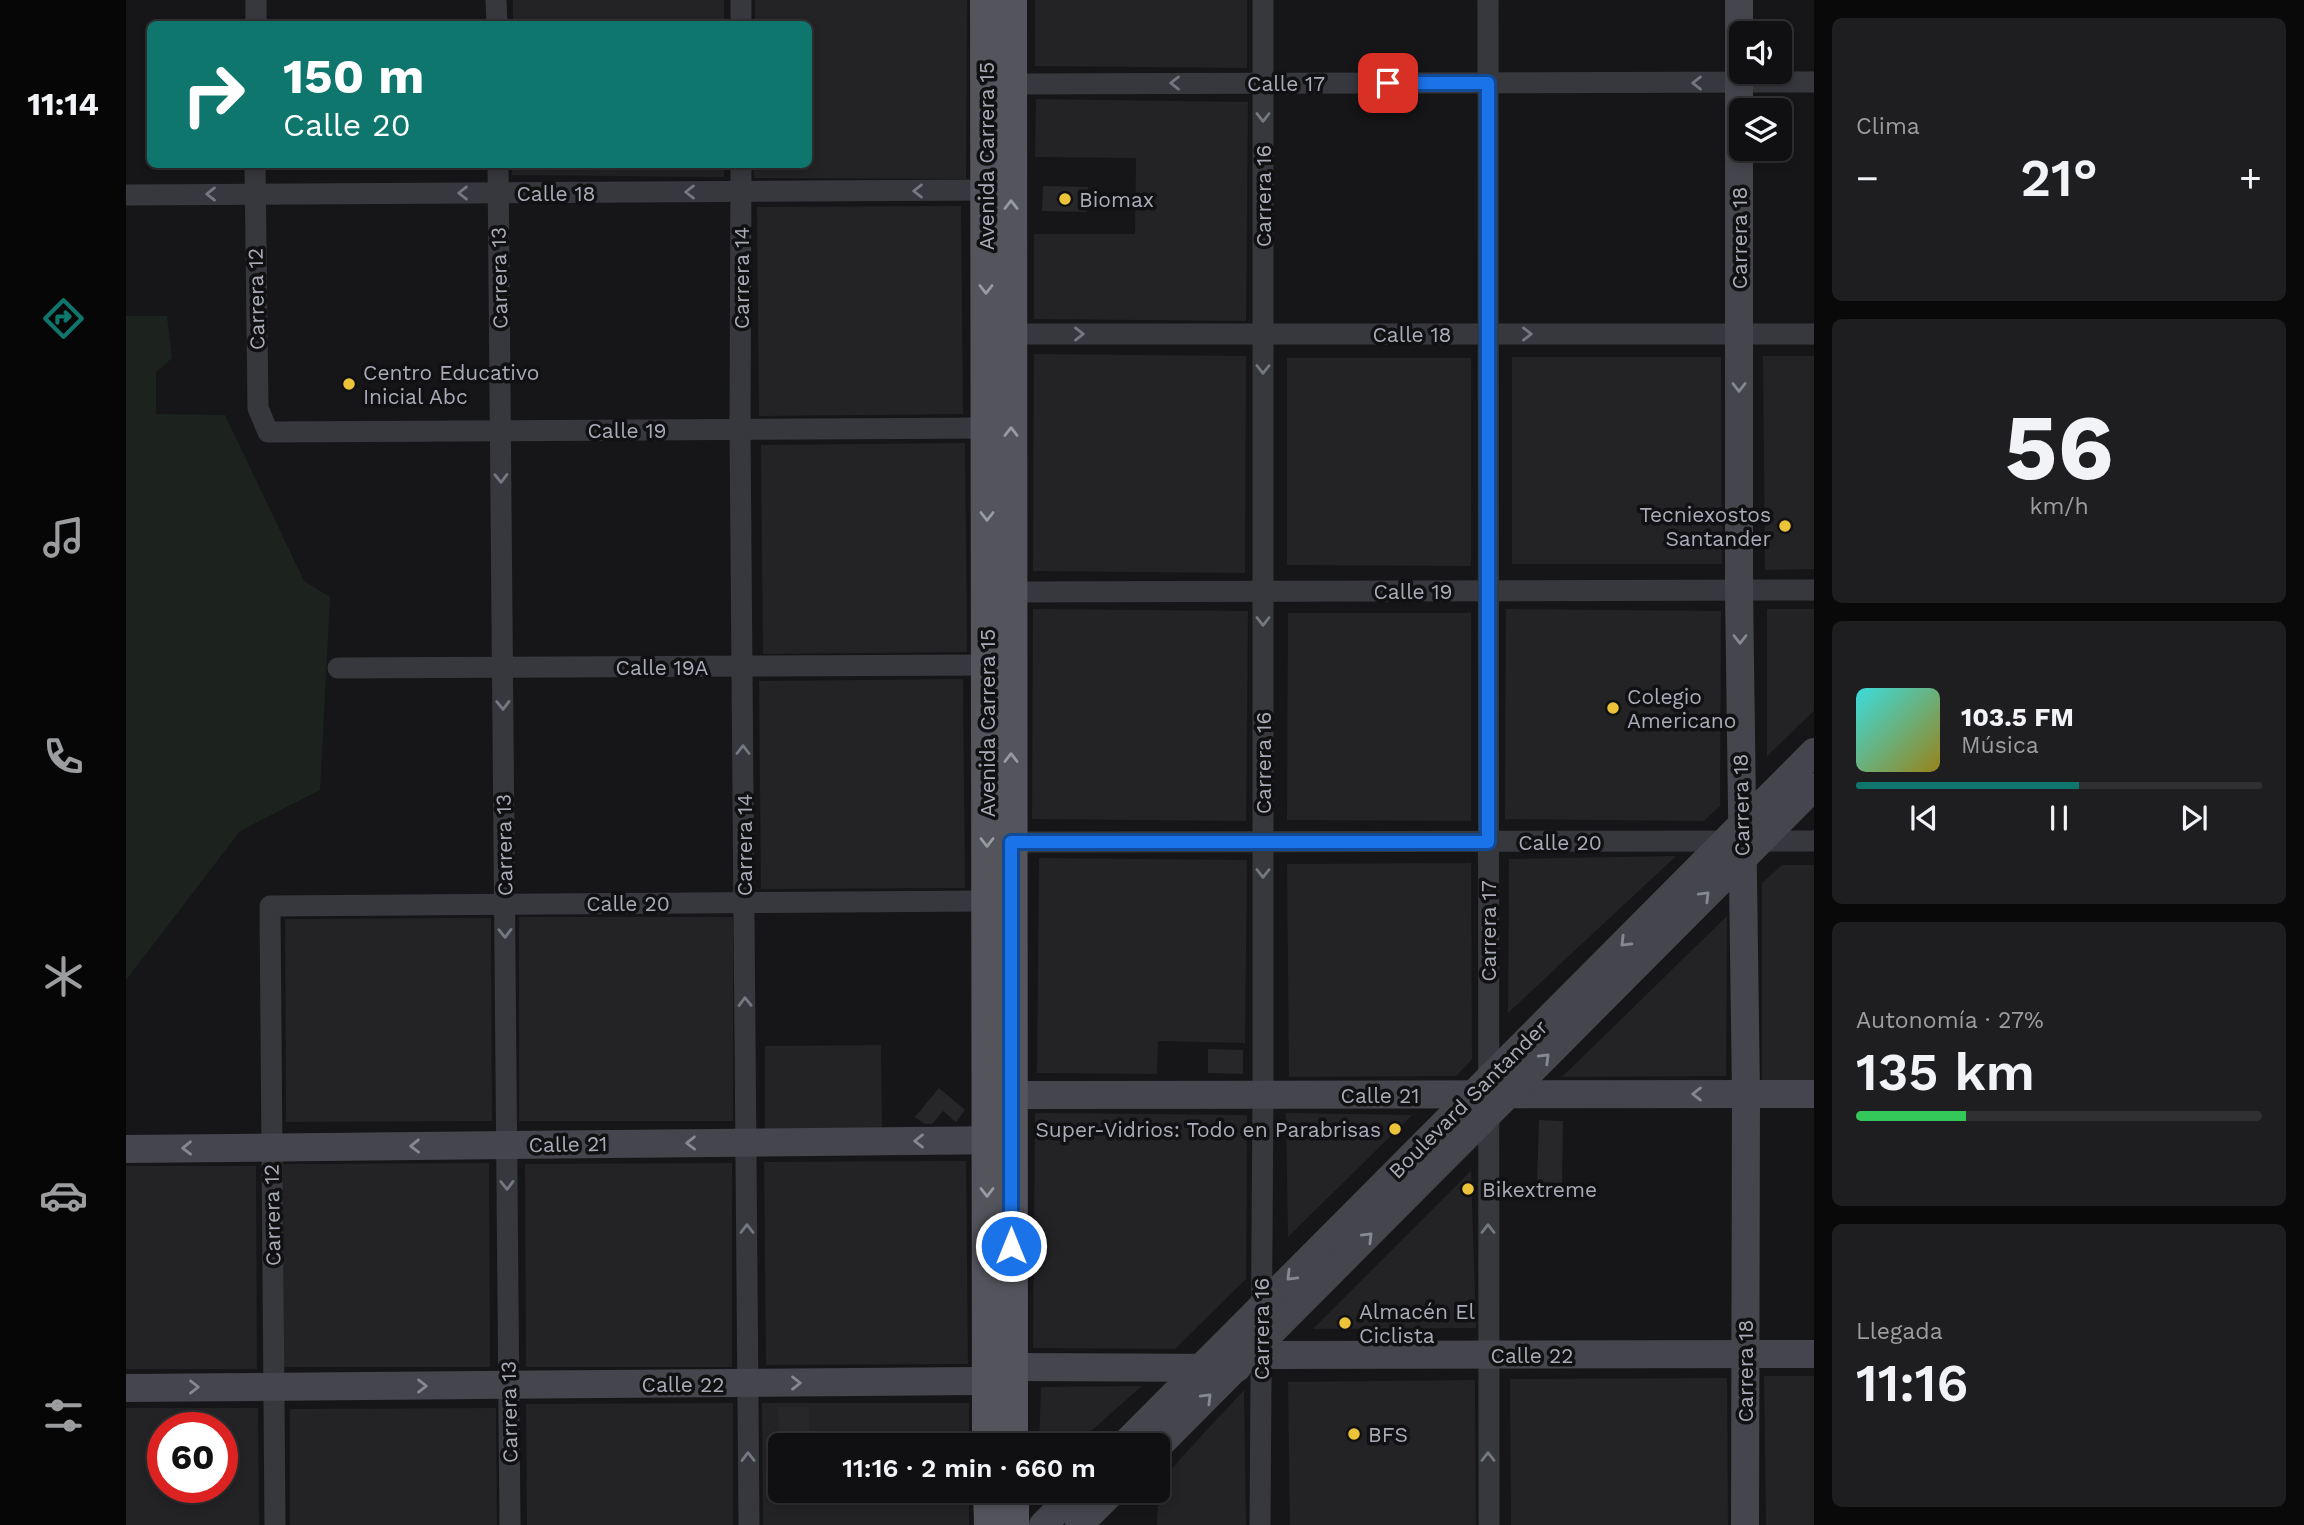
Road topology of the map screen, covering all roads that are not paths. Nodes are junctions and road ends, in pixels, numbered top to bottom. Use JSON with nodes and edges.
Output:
{"nodes":[{"id":1,"x":256,"y":0,"type":"edge"},
{"id":2,"x":496,"y":0,"type":"edge"},
{"id":3,"x":741,"y":0,"type":"edge"},
{"id":4,"x":986,"y":0,"type":"edge"},
{"id":5,"x":1011,"y":0,"type":"edge"},
{"id":6,"x":1263,"y":0,"type":"edge"},
{"id":7,"x":1488,"y":0,"type":"edge"},
{"id":8,"x":1739,"y":0,"type":"edge"},
{"id":9,"x":256,"y":21,"type":"edge"},
{"id":10,"x":496,"y":21,"type":"edge"},
{"id":11,"x":741,"y":21,"type":"edge"},
{"id":12,"x":1739,"y":21,"type":"edge"},
{"id":13,"x":1729,"y":82,"type":"edge"},
{"id":14,"x":1792,"y":82,"type":"edge"},
{"id":15,"x":1814,"y":82,"type":"edge"},
{"id":16,"x":1263,"y":83,"type":"junction"},
{"id":17,"x":1488,"y":83,"type":"junction"},
{"id":18,"x":1011,"y":84,"type":"junction"},
{"id":19,"x":1739,"y":84,"type":"edge"},
{"id":20,"x":255,"y":168,"type":"edge"},
{"id":21,"x":498,"y":168,"type":"edge"},
{"id":22,"x":741,"y":168,"type":"edge"},
{"id":23,"x":986,"y":190,"type":"junction"},
{"id":24,"x":741,"y":192,"type":"junction"},
{"id":25,"x":498,"y":193,"type":"junction"},
{"id":26,"x":255,"y":194,"type":"junction"},
{"id":27,"x":126,"y":195,"type":"edge"},
{"id":28,"x":1011,"y":334,"type":"junction"},
{"id":29,"x":1263,"y":334,"type":"junction"},
{"id":30,"x":1488,"y":334,"type":"junction"},
{"id":31,"x":1739,"y":334,"type":"junction"},
{"id":32,"x":1814,"y":334,"type":"edge"},
{"id":33,"x":987,"y":428,"type":"junction"},
{"id":34,"x":740,"y":429,"type":"junction"},
{"id":35,"x":500,"y":431,"type":"junction"},
{"id":36,"x":268,"y":432,"type":"joint"},
{"id":37,"x":1814,"y":590,"type":"edge"},
{"id":38,"x":1488,"y":591,"type":"junction"},
{"id":39,"x":1739,"y":591,"type":"junction"},
{"id":40,"x":1011,"y":592,"type":"junction"},
{"id":41,"x":1263,"y":592,"type":"junction"},
{"id":42,"x":987,"y":665,"type":"junction"},
{"id":43,"x":742,"y":666,"type":"junction"},
{"id":44,"x":503,"y":667,"type":"junction"},
{"id":45,"x":338,"y":668,"type":"dead end"},
{"id":46,"x":1814,"y":752,"type":"edge"},
{"id":47,"x":1814,"y":787,"type":"edge"},
{"id":48,"x":1742,"y":841,"type":"junction"},
{"id":49,"x":1814,"y":841,"type":"edge"},
{"id":50,"x":1011,"y":842,"type":"junction"},
{"id":51,"x":1263,"y":842,"type":"junction"},
{"id":52,"x":1488,"y":842,"type":"junction"},
{"id":53,"x":987,"y":901,"type":"junction"},
{"id":54,"x":744,"y":903,"type":"junction"},
{"id":55,"x":505,"y":904,"type":"junction"},
{"id":56,"x":270,"y":906,"type":"joint"},
{"id":57,"x":1746,"y":1094,"type":"junction"},
{"id":58,"x":1814,"y":1094,"type":"edge"},
{"id":59,"x":999,"y":1095,"type":"junction"},
{"id":60,"x":1263,"y":1095,"type":"junction"},
{"id":61,"x":1489,"y":1096,"type":"junction"},
{"id":62,"x":999,"y":1140,"type":"junction"},
{"id":63,"x":746,"y":1143,"type":"junction"},
{"id":64,"x":507,"y":1145,"type":"junction"},
{"id":65,"x":272,"y":1147,"type":"junction"},
{"id":66,"x":126,"y":1149,"type":"edge"},
{"id":67,"x":1261,"y":1306,"type":"junction"},
{"id":68,"x":1745,"y":1354,"type":"junction"},
{"id":69,"x":1814,"y":1354,"type":"edge"},
{"id":70,"x":1252,"y":1355,"type":"junction"},
{"id":71,"x":1488,"y":1355,"type":"junction"},
{"id":72,"x":1200,"y":1368,"type":"junction"},
{"id":73,"x":999,"y":1374,"type":"junction"},
{"id":74,"x":748,"y":1383,"type":"junction"},
{"id":75,"x":509,"y":1385,"type":"junction"},
{"id":76,"x":274,"y":1387,"type":"junction"},
{"id":77,"x":126,"y":1388,"type":"edge"},
{"id":78,"x":990,"y":1433,"type":"edge"},
{"id":79,"x":1010,"y":1433,"type":"edge"},
{"id":80,"x":1136,"y":1433,"type":"edge"},
{"id":81,"x":1170,"y":1434,"type":"edge"},
{"id":82,"x":989,"y":1503,"type":"edge"},
{"id":83,"x":1013,"y":1503,"type":"edge"},
{"id":84,"x":1065,"y":1503,"type":"edge"},
{"id":85,"x":1101,"y":1503,"type":"edge"},
{"id":86,"x":275,"y":1525,"type":"edge"},
{"id":87,"x":510,"y":1525,"type":"edge"},
{"id":88,"x":749,"y":1525,"type":"edge"},
{"id":89,"x":990,"y":1525,"type":"edge"},
{"id":90,"x":1013,"y":1525,"type":"edge"},
{"id":91,"x":1044,"y":1525,"type":"edge"},
{"id":92,"x":1079,"y":1525,"type":"edge"},
{"id":93,"x":1260,"y":1525,"type":"edge"},
{"id":94,"x":1489,"y":1525,"type":"edge"},
{"id":95,"x":1745,"y":1525,"type":"edge"}],
"edges":[{"from":1,"to":9,"type":"street"},
{"from":2,"to":10,"type":"street"},
{"from":3,"to":11,"type":"street"},
{"from":4,"to":23,"type":"main road","name":"Avenida Carrera 15"},
{"from":5,"to":18,"type":"main road","name":"Avenida Carrera 15"},
{"from":6,"to":16,"type":"street","name":"Carrera 16"},
{"from":7,"to":17,"type":"street","name":"Carrera 17"},
{"from":8,"to":12,"type":"street","name":"Carrera 18"},
{"from":13,"to":17,"type":"street","name":"Calle 17","one_way":true},
{"from":14,"to":15,"type":"street","name":"Calle 17"},
{"from":16,"to":17,"type":"street","name":"Calle 17"},
{"from":16,"to":18,"type":"street","name":"Calle 17","one_way":true},
{"from":16,"to":29,"type":"street","name":"Carrera 16","one_way":true},
{"from":17,"to":30,"type":"street","name":"Carrera 17"},
{"from":28,"to":18,"type":"main road","name":"Avenida Carrera 15","one_way":true},
{"from":19,"to":31,"type":"street","name":"Carrera 18"},
{"from":20,"to":26,"type":"street","name":"Carrera 12"},
{"from":21,"to":25,"type":"street","name":"Carrera 13"},
{"from":22,"to":24,"type":"street","name":"Carrera 14"},
{"from":23,"to":24,"type":"street","name":"Calle 18","one_way":true},
{"from":23,"to":33,"type":"main road","name":"Avenida Carrera 15","one_way":true},
{"from":24,"to":25,"type":"street","name":"Calle 18","one_way":true},
{"from":24,"to":34,"type":"street","name":"Carrera 14"},
{"from":25,"to":26,"type":"street","name":"Calle 18","one_way":true},
{"from":25,"to":35,"type":"street","name":"Carrera 13"},
{"from":26,"to":27,"type":"street","name":"Calle 18","one_way":true},
{"from":26,"to":36,"type":"street","name":"Carrera 12"},
{"from":28,"to":29,"type":"street","name":"Calle 18","one_way":true},
{"from":40,"to":28,"type":"main road","name":"Avenida Carrera 15","one_way":true},
{"from":29,"to":30,"type":"street","name":"Calle 18"},
{"from":29,"to":41,"type":"street","name":"Carrera 16","one_way":true},
{"from":30,"to":31,"type":"street","name":"Calle 18","one_way":true},
{"from":30,"to":38,"type":"street","name":"Carrera 17"},
{"from":31,"to":32,"type":"street","name":"Calle 18"},
{"from":31,"to":39,"type":"street","name":"Carrera 18","one_way":true},
{"from":33,"to":34,"type":"street","name":"Calle 19"},
{"from":33,"to":42,"type":"main road","name":"Avenida Carrera 15","one_way":true},
{"from":34,"to":35,"type":"street","name":"Calle 19"},
{"from":34,"to":43,"type":"street","name":"Carrera 14"},
{"from":35,"to":36,"type":"street","name":"Calle 19"},
{"from":35,"to":44,"type":"street","name":"Carrera 13","one_way":true},
{"from":37,"to":39,"type":"street","name":"Calle 19"},
{"from":38,"to":39,"type":"street","name":"Calle 19"},
{"from":38,"to":41,"type":"street","name":"Calle 19"},
{"from":38,"to":52,"type":"street","name":"Carrera 17"},
{"from":39,"to":48,"type":"street","name":"Carrera 18","one_way":true},
{"from":40,"to":41,"type":"street","name":"Calle 19"},
{"from":50,"to":40,"type":"main road","name":"Avenida Carrera 15","one_way":true},
{"from":41,"to":51,"type":"street","name":"Carrera 16","one_way":true},
{"from":42,"to":43,"type":"street","name":"Calle 19A"},
{"from":42,"to":53,"type":"main road","name":"Avenida Carrera 15","one_way":true},
{"from":43,"to":44,"type":"street","name":"Calle 19A"},
{"from":54,"to":43,"type":"street","name":"Carrera 14","one_way":true},
{"from":44,"to":45,"type":"street","name":"Calle 19A"},
{"from":44,"to":55,"type":"street","name":"Carrera 13","one_way":true},
{"from":46,"to":48,"type":"street","name":"Boulevard Santander"},
{"from":47,"to":48,"type":"street","name":"Boulevard Santander"},
{"from":48,"to":49,"type":"street","name":"Calle 20"},
{"from":48,"to":52,"type":"street","name":"Calle 20"},
{"from":48,"to":57,"type":"street","name":"Carrera 18"},
{"from":48,"to":61,"type":"street","name":"Boulevard Santander"},
{"from":50,"to":51,"type":"street","name":"Calle 20"},
{"from":50,"to":59,"type":"main road","name":"Avenida Carrera 15"},
{"from":51,"to":52,"type":"street","name":"Calle 20"},
{"from":51,"to":60,"type":"street","name":"Carrera 16","one_way":true},
{"from":52,"to":61,"type":"street","name":"Carrera 17"},
{"from":53,"to":54,"type":"street","name":"Calle 20"},
{"from":53,"to":59,"type":"main road","name":"Avenida Carrera 15"},
{"from":54,"to":55,"type":"street","name":"Calle 20"},
{"from":63,"to":54,"type":"street","name":"Carrera 14","one_way":true},
{"from":55,"to":56,"type":"street","name":"Calle 20"},
{"from":55,"to":64,"type":"street","name":"Carrera 13","one_way":true},
{"from":56,"to":65,"type":"street","name":"Carrera 12"},
{"from":57,"to":58,"type":"street","name":"Calle 21"},
{"from":57,"to":61,"type":"street","name":"Calle 21","one_way":true},
{"from":57,"to":68,"type":"street","name":"Carrera 18"},
{"from":59,"to":60,"type":"street","name":"Calle 21"},
{"from":59,"to":62,"type":"main road","name":"Avenida Carrera 15"},
{"from":60,"to":61,"type":"street","name":"Calle 21"},
{"from":60,"to":67,"type":"street","name":"Carrera 16"},
{"from":61,"to":67,"type":"street","name":"Boulevard Santander","one_way":true},
{"from":70,"to":61,"type":"street","name":"Boulevard Santander","one_way":true},
{"from":71,"to":61,"type":"street","name":"Carrera 17","one_way":true},
{"from":62,"to":63,"type":"street","name":"Calle 21","one_way":true},
{"from":62,"to":73,"type":"main road","name":"Avenida Carrera 15"},
{"from":63,"to":64,"type":"street","name":"Calle 21","one_way":true},
{"from":74,"to":63,"type":"street","name":"Carrera 14","one_way":true},
{"from":64,"to":65,"type":"street","name":"Calle 21","one_way":true},
{"from":64,"to":75,"type":"street","name":"Carrera 13","one_way":true},
{"from":65,"to":66,"type":"street","name":"Calle 21","one_way":true},
{"from":65,"to":76,"type":"street","name":"Carrera 12"},
{"from":67,"to":70,"type":"street","name":"Carrera 16"},
{"from":67,"to":72,"type":"street","name":"Boulevard Santander"},
{"from":68,"to":69,"type":"street","name":"Calle 22"},
{"from":68,"to":71,"type":"street","name":"Calle 22"},
{"from":68,"to":95,"type":"street","name":"Carrera 18"},
{"from":70,"to":71,"type":"street","name":"Calle 22"},
{"from":70,"to":72,"type":"street","name":"Calle 22"},
{"from":81,"to":70,"type":"street","name":"Boulevard Santander","one_way":true},
{"from":70,"to":93,"type":"street","name":"Carrera 16"},
{"from":94,"to":71,"type":"street","name":"Carrera 17","one_way":true},
{"from":72,"to":73,"type":"street","name":"Calle 22"},
{"from":72,"to":80,"type":"street","name":"Boulevard Santander"},
{"from":74,"to":73,"type":"street","name":"Calle 22","one_way":true},
{"from":73,"to":78,"type":"main road","name":"Avenida Carrera 15"},
{"from":73,"to":79,"type":"main road","name":"Avenida Carrera 15"},
{"from":74,"to":75,"type":"street","name":"Calle 22"},
{"from":88,"to":74,"type":"street","name":"Carrera 14","one_way":true},
{"from":76,"to":75,"type":"street","name":"Calle 22","one_way":true},
{"from":75,"to":87,"type":"street","name":"Carrera 13"},
{"from":77,"to":76,"type":"street","name":"Calle 22","one_way":true},
{"from":76,"to":86,"type":"street","name":"Carrera 12"},
{"from":82,"to":89,"type":"main road"},
{"from":83,"to":90,"type":"main road"},
{"from":84,"to":91,"type":"street"},
{"from":85,"to":92,"type":"street"}]}
